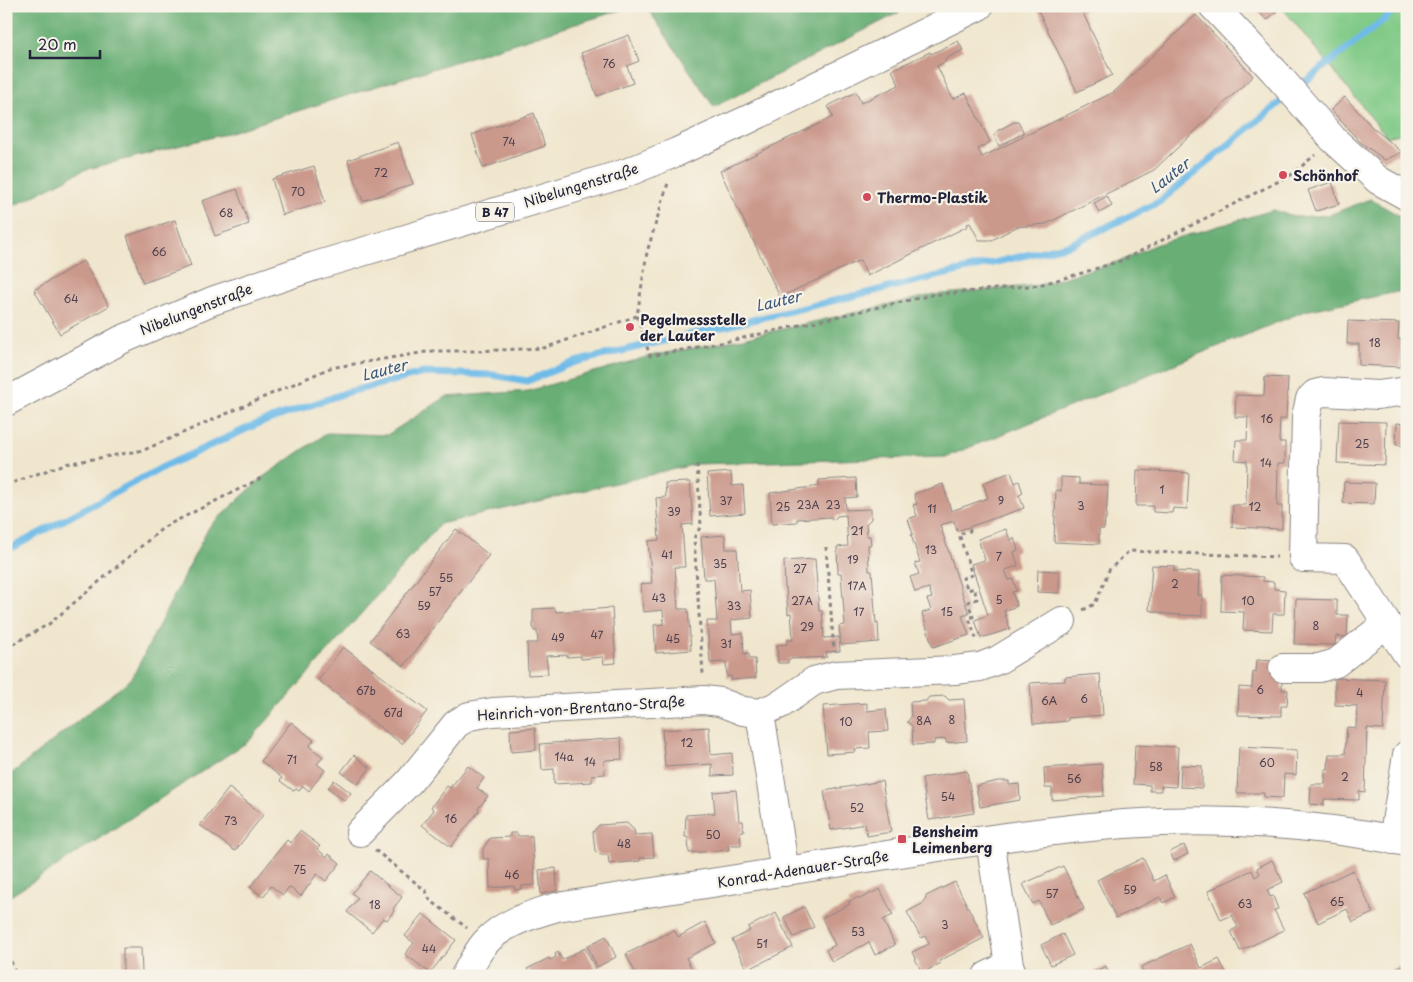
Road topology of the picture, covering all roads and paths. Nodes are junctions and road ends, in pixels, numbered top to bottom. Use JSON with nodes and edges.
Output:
{"nodes":[{"id":1,"x":979,"y":6,"type":"edge"},
{"id":2,"x":1213,"y":6,"type":"edge"},
{"id":3,"x":1334,"y":139,"type":"junction"},
{"id":4,"x":677,"y":152,"type":"junction"},
{"id":5,"x":1407,"y":196,"type":"edge"},
{"id":6,"x":637,"y":316,"type":"junction"},
{"id":7,"x":1407,"y":391,"type":"edge"},
{"id":8,"x":6,"y":402,"type":"edge"},
{"id":9,"x":697,"y":464,"type":"dead end"},
{"id":10,"x":263,"y":477,"type":"dead end"},
{"id":11,"x":6,"y":486,"type":"edge"},
{"id":12,"x":969,"y":529,"type":"dead end"},
{"id":13,"x":826,"y":547,"type":"dead end"},
{"id":14,"x":1303,"y":558,"type":"junction"},
{"id":15,"x":1062,"y":621,"type":"joint"},
{"id":16,"x":1386,"y":624,"type":"junction"},
{"id":17,"x":6,"y":648,"type":"edge"},
{"id":18,"x":1407,"y":654,"type":"edge"},
{"id":19,"x":980,"y":667,"type":"junction"},
{"id":20,"x":1283,"y":668,"type":"dead end"},
{"id":21,"x":836,"y":675,"type":"junction"},
{"id":22,"x":704,"y":700,"type":"junction"},
{"id":23,"x":760,"y":713,"type":"junction"},
{"id":24,"x":1407,"y":755,"type":"edge"},
{"id":25,"x":360,"y":832,"type":"joint"},
{"id":26,"x":990,"y":840,"type":"junction"},
{"id":27,"x":1400,"y":841,"type":"edge"},
{"id":28,"x":785,"y":872,"type":"junction"},
{"id":29,"x":485,"y":942,"type":"junction"},
{"id":30,"x":6,"y":946,"type":"edge"},
{"id":31,"x":1003,"y":972,"type":"edge"},
{"id":32,"x":16,"y":976,"type":"edge"},
{"id":33,"x":465,"y":976,"type":"edge"}],
"edges":[{"from":1,"to":4,"type":"street","name":"Nibelungenstraße","number":"B 47"},
{"from":2,"to":3,"type":"street"},
{"from":3,"to":5,"type":"street"},
{"from":3,"to":6,"type":"path"},
{"from":4,"to":6,"type":"path"},
{"from":4,"to":8,"type":"street","name":"Nibelungenstraße","number":"B 47"},
{"from":6,"to":11,"type":"path"},
{"from":7,"to":14,"type":"street"},
{"from":9,"to":22,"type":"path","name":"Heinrich-von-Brentano-Straße"},
{"from":10,"to":17,"type":"path"},
{"from":12,"to":19,"type":"path"},
{"from":13,"to":21,"type":"path"},
{"from":14,"to":15,"type":"path"},
{"from":14,"to":16,"type":"street"},
{"from":15,"to":19,"type":"street"},
{"from":16,"to":18,"type":"street"},
{"from":16,"to":20,"type":"street"},
{"from":19,"to":21,"type":"street"},
{"from":21,"to":23,"type":"street"},
{"from":22,"to":23,"type":"street","name":"Heinrich-von-Brentano-Straße"},
{"from":22,"to":25,"type":"street","name":"Heinrich-von-Brentano-Straße"},
{"from":23,"to":28,"type":"street"},
{"from":24,"to":27,"type":"street"},
{"from":25,"to":29,"type":"path"},
{"from":26,"to":27,"type":"street","name":"Konrad-Adenauer-Straße"},
{"from":26,"to":28,"type":"street","name":"Konrad-Adenauer-Straße"},
{"from":26,"to":31,"type":"street"},
{"from":28,"to":29,"type":"street","name":"Konrad-Adenauer-Straße"},
{"from":29,"to":33,"type":"street","name":"Konrad-Adenauer-Straße"},
{"from":30,"to":32,"type":"path"}]}
